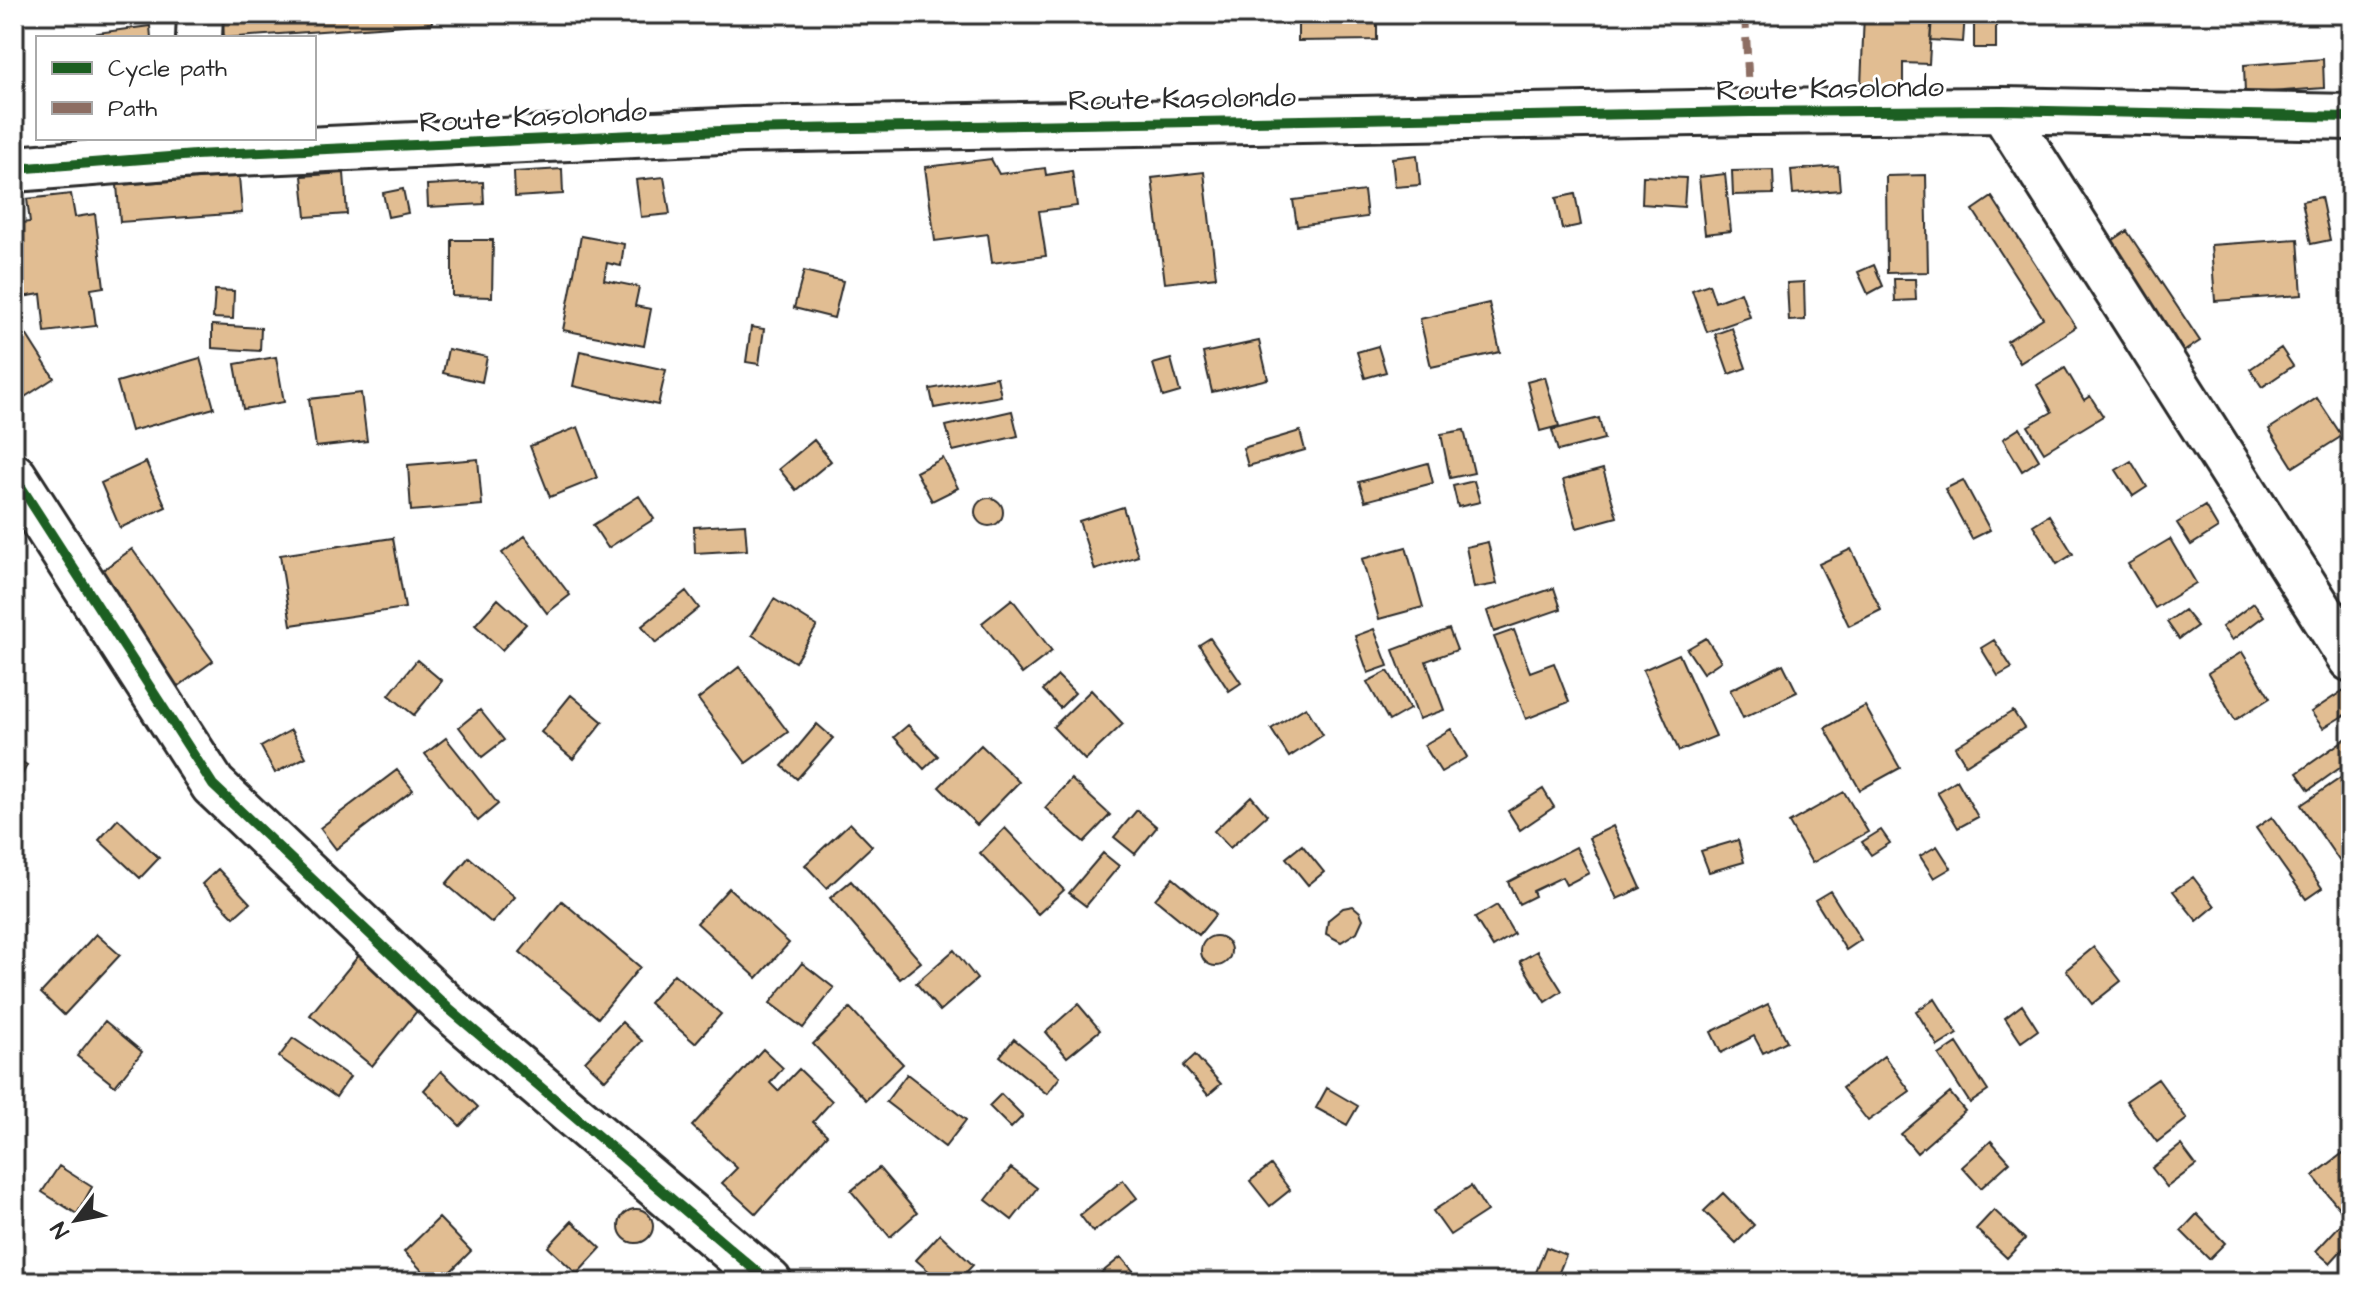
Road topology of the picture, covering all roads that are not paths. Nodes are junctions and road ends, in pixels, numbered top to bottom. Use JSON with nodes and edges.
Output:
{"nodes":[{"id":1,"x":200,"y":14,"type":"edge"},
{"id":2,"x":199,"y":36,"type":"edge"},
{"id":3,"x":2002,"y":110,"type":"junction"},
{"id":4,"x":2351,"y":117,"type":"edge"},
{"id":5,"x":195,"y":147,"type":"edge"},
{"id":6,"x":14,"y":169,"type":"edge"},
{"id":7,"x":14,"y":476,"type":"edge"},
{"id":8,"x":2351,"y":659,"type":"edge"},
{"id":9,"x":769,"y":1282,"type":"edge"}],
"edges":[{"from":1,"to":2,"type":"street"},
{"from":3,"to":4,"type":"street","name":"Route Kasolondo"},
{"from":3,"to":5,"type":"street","name":"Route Kasolondo"},
{"from":3,"to":8,"type":"street"},
{"from":5,"to":6,"type":"street","name":"Route Kasolondo"},
{"from":7,"to":9,"type":"street"}]}
